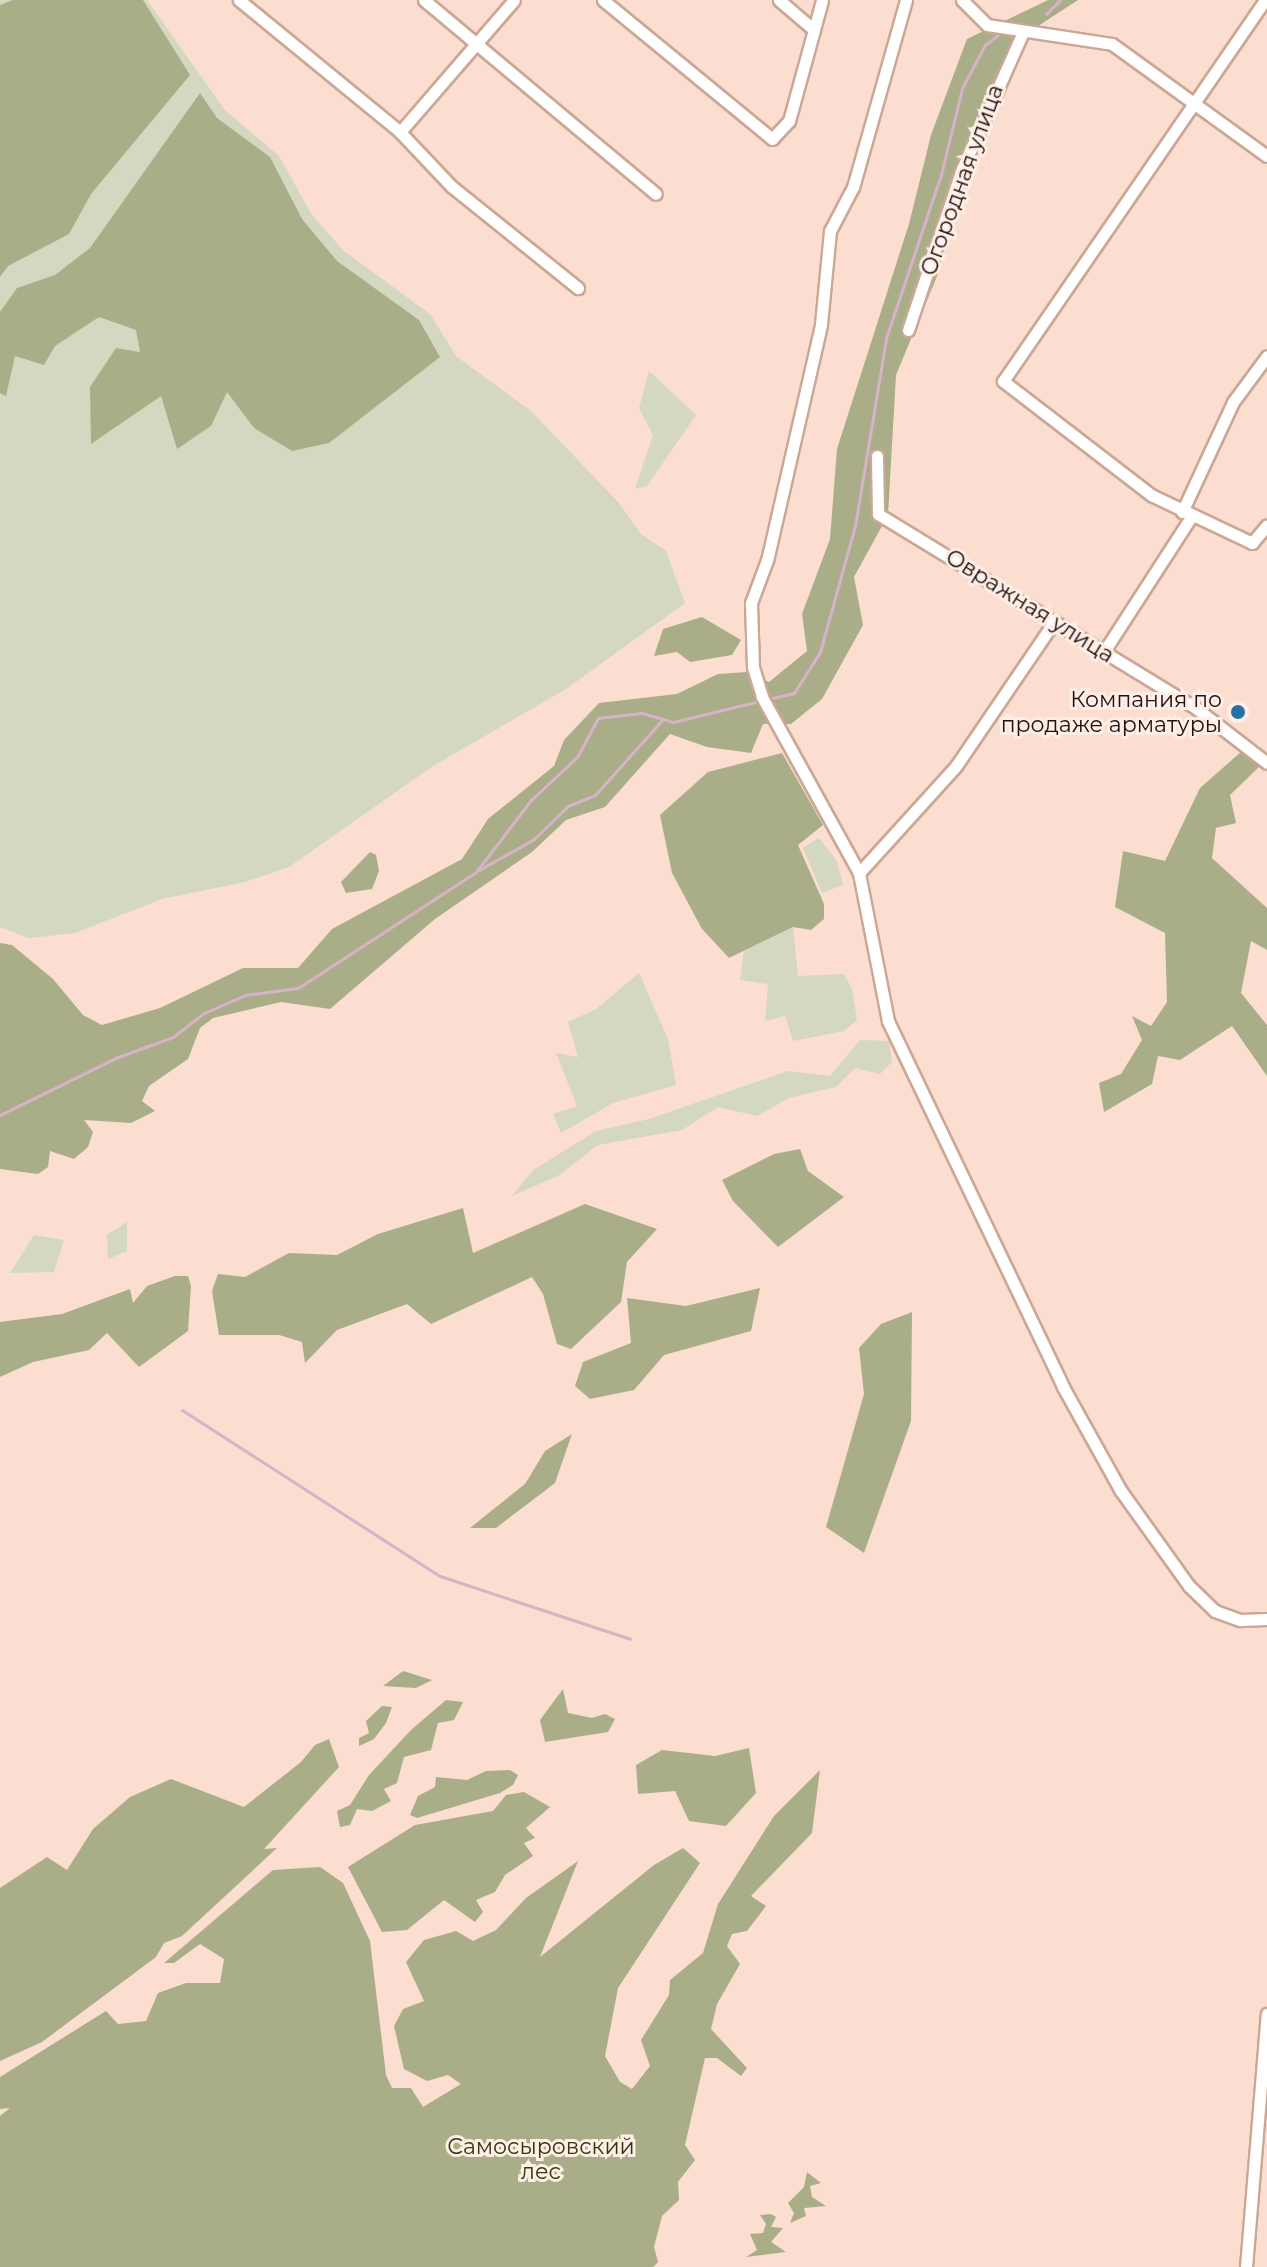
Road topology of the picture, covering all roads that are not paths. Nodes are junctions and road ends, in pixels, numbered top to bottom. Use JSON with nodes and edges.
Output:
{"nodes":[{"id":1,"x":239,"y":0,"type":"edge"},
{"id":2,"x":424,"y":0,"type":"edge"},
{"id":3,"x":514,"y":0,"type":"edge"},
{"id":4,"x":603,"y":0,"type":"edge"},
{"id":5,"x":779,"y":0,"type":"edge"},
{"id":6,"x":822,"y":0,"type":"edge"},
{"id":7,"x":906,"y":0,"type":"edge"},
{"id":8,"x":962,"y":0,"type":"edge"},
{"id":9,"x":1265,"y":0,"type":"edge"},
{"id":10,"x":814,"y":30,"type":"junction"},
{"id":11,"x":1022,"y":34,"type":"junction"},
{"id":12,"x":478,"y":46,"type":"junction"},
{"id":13,"x":1192,"y":99,"type":"junction"},
{"id":14,"x":400,"y":132,"type":"junction"},
{"id":15,"x":1267,"y":156,"type":"edge"},
{"id":16,"x":656,"y":194,"type":"dead end"},
{"id":17,"x":578,"y":288,"type":"dead end"},
{"id":18,"x":908,"y":330,"type":"dead end"},
{"id":19,"x":1267,"y":356,"type":"edge"},
{"id":20,"x":877,"y":456,"type":"dead end"},
{"id":21,"x":1187,"y":515,"type":"junction"},
{"id":22,"x":1267,"y":525,"type":"edge"},
{"id":23,"x":1054,"y":622,"type":"junction"},
{"id":24,"x":1103,"y":653,"type":"junction"},
{"id":25,"x":1267,"y":763,"type":"edge"},
{"id":26,"x":859,"y":873,"type":"junction"},
{"id":27,"x":1267,"y":1619,"type":"edge"},
{"id":28,"x":1267,"y":2014,"type":"edge"},
{"id":29,"x":1246,"y":2267,"type":"edge"}],
"edges":[{"from":1,"to":14,"type":"street"},
{"from":2,"to":12,"type":"street"},
{"from":3,"to":12,"type":"street"},
{"from":4,"to":10,"type":"street"},
{"from":5,"to":10,"type":"street"},
{"from":6,"to":10,"type":"street"},
{"from":7,"to":26,"type":"street"},
{"from":8,"to":11,"type":"street"},
{"from":9,"to":13,"type":"street"},
{"from":11,"to":13,"type":"street"},
{"from":11,"to":18,"type":"street","name":"Огородная улица"},
{"from":12,"to":14,"type":"street"},
{"from":12,"to":16,"type":"street"},
{"from":13,"to":15,"type":"street"},
{"from":13,"to":21,"type":"street"},
{"from":14,"to":17,"type":"street"},
{"from":19,"to":21,"type":"street"},
{"from":20,"to":23,"type":"street","name":"Овражная улица"},
{"from":21,"to":22,"type":"street"},
{"from":21,"to":24,"type":"street"},
{"from":23,"to":24,"type":"street","name":"Овражная улица"},
{"from":23,"to":26,"type":"street"},
{"from":24,"to":25,"type":"street","name":"Овражная улица"},
{"from":26,"to":27,"type":"street"},
{"from":28,"to":29,"type":"street"}]}
